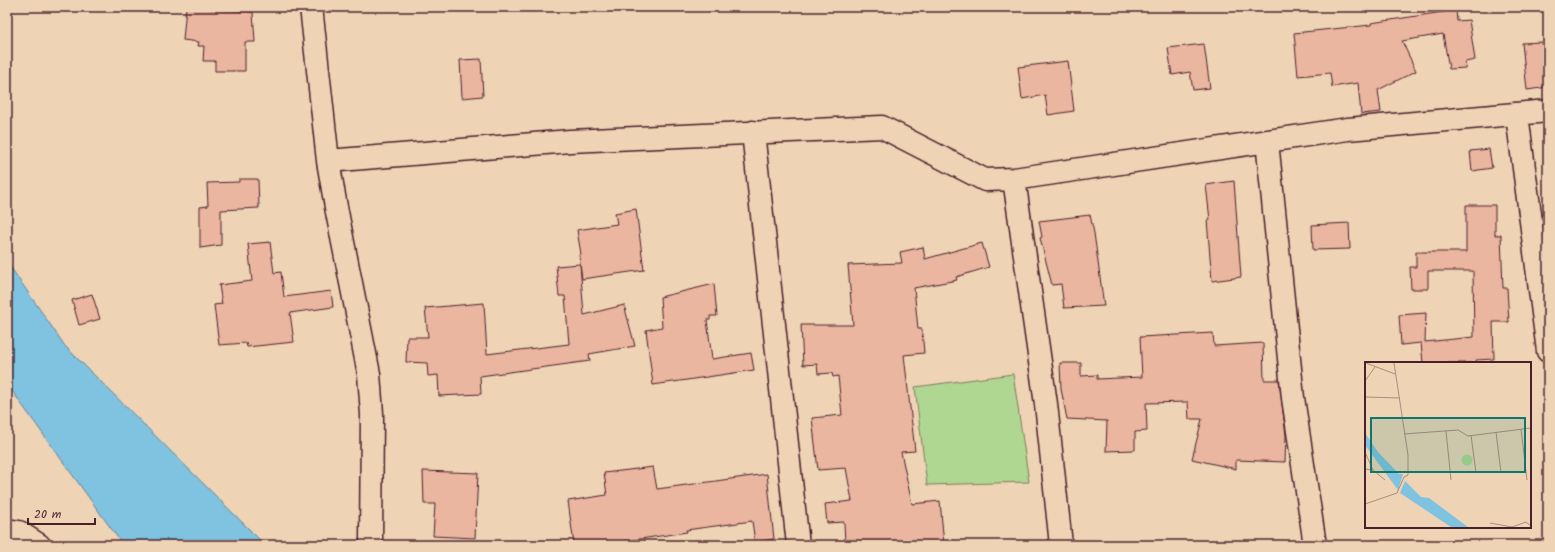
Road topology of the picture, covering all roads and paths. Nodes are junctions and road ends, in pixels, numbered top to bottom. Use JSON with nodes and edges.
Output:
{"nodes":[{"id":1,"x":311,"y":7,"type":"edge"},
{"id":2,"x":1548,"y":111,"type":"edge"},
{"id":3,"x":1517,"y":115,"type":"junction"},
{"id":4,"x":753,"y":132,"type":"junction"},
{"id":5,"x":1267,"y":141,"type":"junction"},
{"id":6,"x":328,"y":161,"type":"junction"},
{"id":7,"x":1014,"y":179,"type":"junction"},
{"id":8,"x":1548,"y":351,"type":"edge"},
{"id":9,"x":11,"y":526,"type":"edge"},
{"id":10,"x":39,"y":545,"type":"edge"},
{"id":11,"x":371,"y":545,"type":"edge"},
{"id":12,"x":798,"y":545,"type":"edge"},
{"id":13,"x":1061,"y":545,"type":"edge"},
{"id":14,"x":1315,"y":545,"type":"edge"}],
"edges":[{"from":1,"to":6,"type":"street"},
{"from":2,"to":3,"type":"street"},
{"from":3,"to":5,"type":"street"},
{"from":3,"to":8,"type":"street"},
{"from":4,"to":6,"type":"street"},
{"from":4,"to":7,"type":"street"},
{"from":4,"to":12,"type":"street"},
{"from":5,"to":7,"type":"street"},
{"from":5,"to":14,"type":"street"},
{"from":6,"to":11,"type":"street"},
{"from":7,"to":13,"type":"street"},
{"from":9,"to":10,"type":"street"}]}
